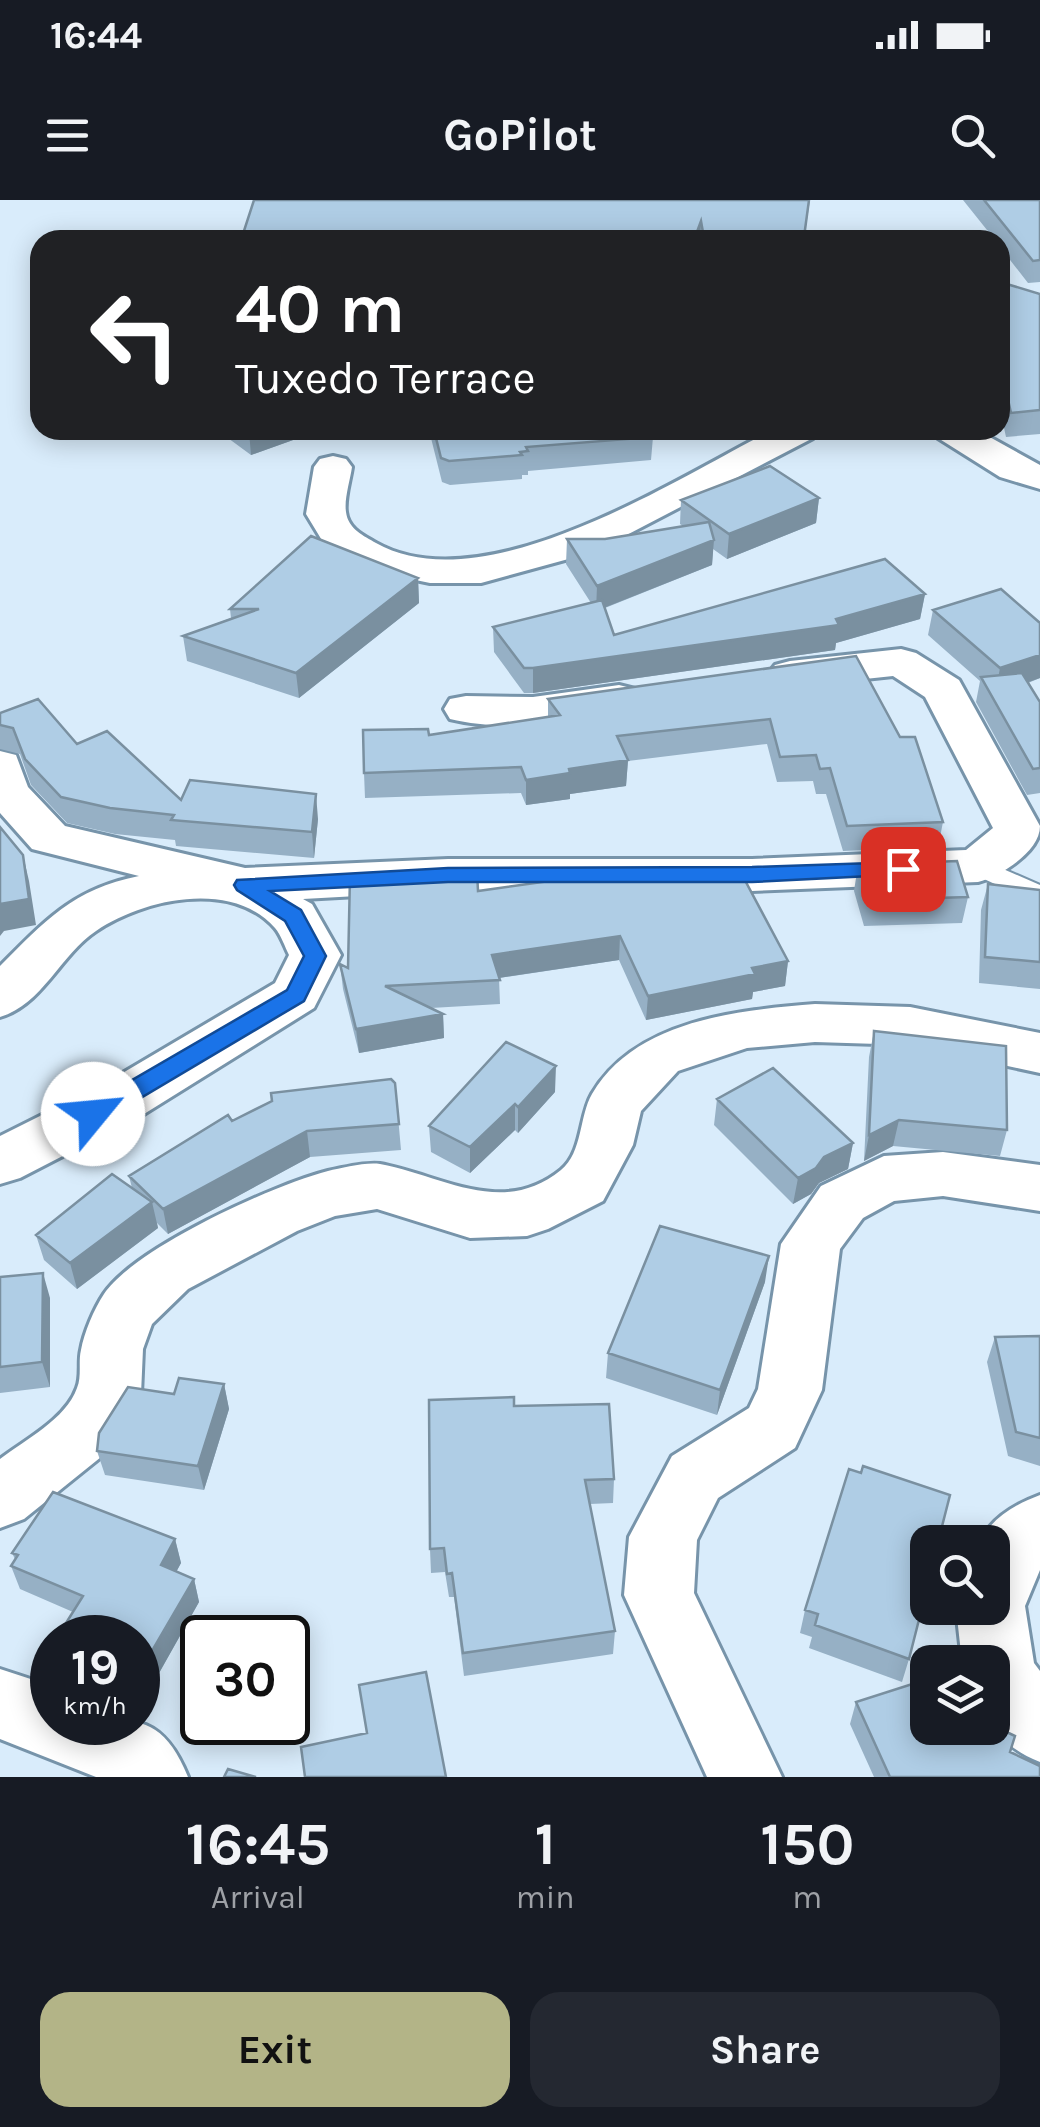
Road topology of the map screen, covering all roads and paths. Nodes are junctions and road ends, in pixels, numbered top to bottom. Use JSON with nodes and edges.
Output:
{"nodes":[{"id":1,"x":781,"y":440,"type":"edge"},
{"id":2,"x":967,"y":440,"type":"edge"},
{"id":3,"x":333,"y":467,"type":"dead end"},
{"id":4,"x":1040,"y":478,"type":"edge"},
{"id":5,"x":745,"y":680,"type":"edge"},
{"id":6,"x":654,"y":694,"type":"edge"},
{"id":7,"x":466,"y":709,"type":"dead end"},
{"id":8,"x":0,"y":765,"type":"edge"},
{"id":9,"x":978,"y":866,"type":"junction"},
{"id":10,"x":245,"y":885,"type":"junction"},
{"id":11,"x":1040,"y":896,"type":"edge"},
{"id":12,"x":0,"y":998,"type":"edge"},
{"id":13,"x":1040,"y":1053,"type":"edge"},
{"id":14,"x":0,"y":1162,"type":"edge"},
{"id":15,"x":1040,"y":1188,"type":"edge"},
{"id":16,"x":0,"y":1498,"type":"edge"},
{"id":17,"x":1040,"y":1526,"type":"edge"},
{"id":18,"x":1010,"y":1553,"type":"edge"},
{"id":19,"x":994,"y":1625,"type":"edge"},
{"id":20,"x":0,"y":1704,"type":"edge"},
{"id":21,"x":1040,"y":1726,"type":"edge"},
{"id":22,"x":151,"y":1777,"type":"edge"},
{"id":23,"x":745,"y":1777,"type":"edge"}],
"edges":[{"from":1,"to":3,"type":"street"},
{"from":2,"to":4,"type":"street"},
{"from":5,"to":9,"type":"street"},
{"from":6,"to":7,"type":"street"},
{"from":8,"to":10,"type":"street"},
{"from":9,"to":10,"type":"street"},
{"from":9,"to":11,"type":"lane"},
{"from":10,"to":12,"type":"street"},
{"from":10,"to":14,"type":"street"},
{"from":13,"to":16,"type":"street"},
{"from":15,"to":23,"type":"street"},
{"from":17,"to":18,"type":"street"},
{"from":19,"to":21,"type":"street"},
{"from":20,"to":22,"type":"street"}]}
